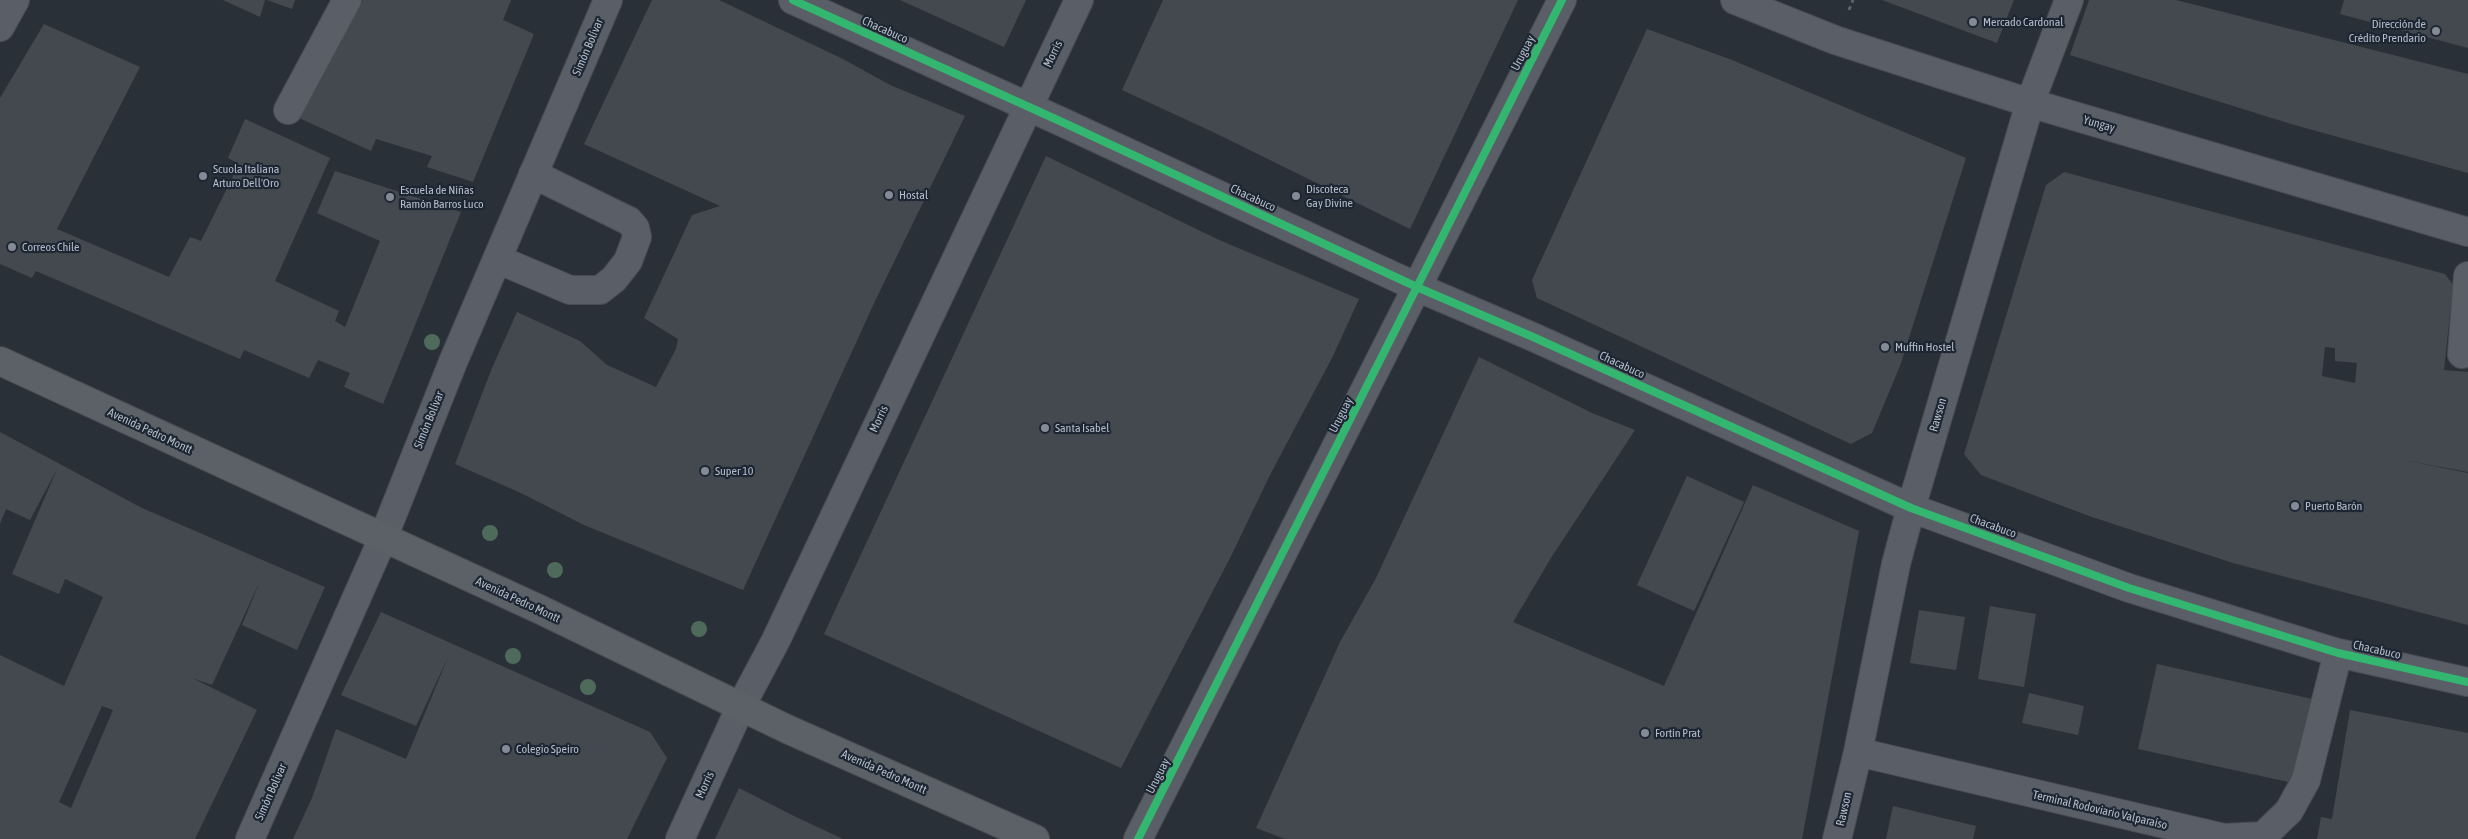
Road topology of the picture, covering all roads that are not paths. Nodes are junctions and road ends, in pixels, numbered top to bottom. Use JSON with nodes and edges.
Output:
{"nodes":[{"id":1,"x":15,"y":0,"type":"edge"},
{"id":2,"x":348,"y":0,"type":"edge"},
{"id":3,"x":608,"y":0,"type":"edge"},
{"id":4,"x":793,"y":0,"type":"edge"},
{"id":5,"x":1079,"y":0,"type":"edge"},
{"id":6,"x":1562,"y":0,"type":"edge"},
{"id":7,"x":1735,"y":0,"type":"edge"},
{"id":8,"x":2069,"y":0,"type":"edge"},
{"id":9,"x":0,"y":26,"type":"edge"},
{"id":10,"x":2030,"y":104,"type":"junction"},
{"id":11,"x":1028,"y":107,"type":"junction"},
{"id":12,"x":288,"y":110,"type":"dead end"},
{"id":13,"x":533,"y":174,"type":"junction"},
{"id":14,"x":2468,"y":232,"type":"edge"},
{"id":15,"x":497,"y":259,"type":"junction"},
{"id":16,"x":2468,"y":276,"type":"edge"},
{"id":17,"x":1418,"y":288,"type":"junction"},
{"id":18,"x":2462,"y":354,"type":"dead end"},
{"id":19,"x":0,"y":361,"type":"edge"},
{"id":20,"x":1911,"y":508,"type":"junction"},
{"id":21,"x":383,"y":538,"type":"junction"},
{"id":22,"x":2338,"y":653,"type":"junction"},
{"id":23,"x":2468,"y":682,"type":"edge"},
{"id":24,"x":741,"y":706,"type":"junction"},
{"id":25,"x":1858,"y":752,"type":"junction"},
{"id":26,"x":250,"y":839,"type":"edge"},
{"id":27,"x":680,"y":839,"type":"edge"},
{"id":28,"x":1035,"y":839,"type":"edge"},
{"id":29,"x":1138,"y":839,"type":"edge"},
{"id":30,"x":1837,"y":839,"type":"edge"}],
"edges":[{"from":1,"to":9,"type":"street"},
{"from":2,"to":12,"type":"street"},
{"from":3,"to":13,"type":"street","name":"Simón Bolívar"},
{"from":4,"to":11,"type":"street","name":"Chacabuco"},
{"from":5,"to":11,"type":"street","name":"Morris"},
{"from":6,"to":17,"type":"street","name":"Uruguay"},
{"from":7,"to":10,"type":"street","name":"Yungay"},
{"from":8,"to":10,"type":"street","name":"Rawson"},
{"from":10,"to":14,"type":"street","name":"Yungay"},
{"from":10,"to":20,"type":"street","name":"Rawson"},
{"from":11,"to":17,"type":"street","name":"Chacabuco"},
{"from":11,"to":24,"type":"street","name":"Morris"},
{"from":13,"to":15,"type":"street","name":"Simón Bolívar"},
{"from":13,"to":15,"type":"street"},
{"from":15,"to":21,"type":"street","name":"Simón Bolívar"},
{"from":16,"to":18,"type":"street"},
{"from":17,"to":20,"type":"street","name":"Chacabuco"},
{"from":17,"to":29,"type":"street","name":"Uruguay"},
{"from":19,"to":21,"type":"main road","name":"Avenida Pedro Montt"},
{"from":20,"to":22,"type":"street","name":"Chacabuco"},
{"from":20,"to":25,"type":"street","name":"Rawson"},
{"from":21,"to":24,"type":"main road","name":"Avenida Pedro Montt"},
{"from":21,"to":26,"type":"street","name":"Simón Bolívar"},
{"from":22,"to":23,"type":"street","name":"Chacabuco"},
{"from":22,"to":25,"type":"street","name":"Terminal Rodoviario Valparaíso"},
{"from":24,"to":27,"type":"street","name":"Morris"},
{"from":24,"to":28,"type":"main road","name":"Avenida Pedro Montt"},
{"from":25,"to":30,"type":"street","name":"Rawson"}]}
